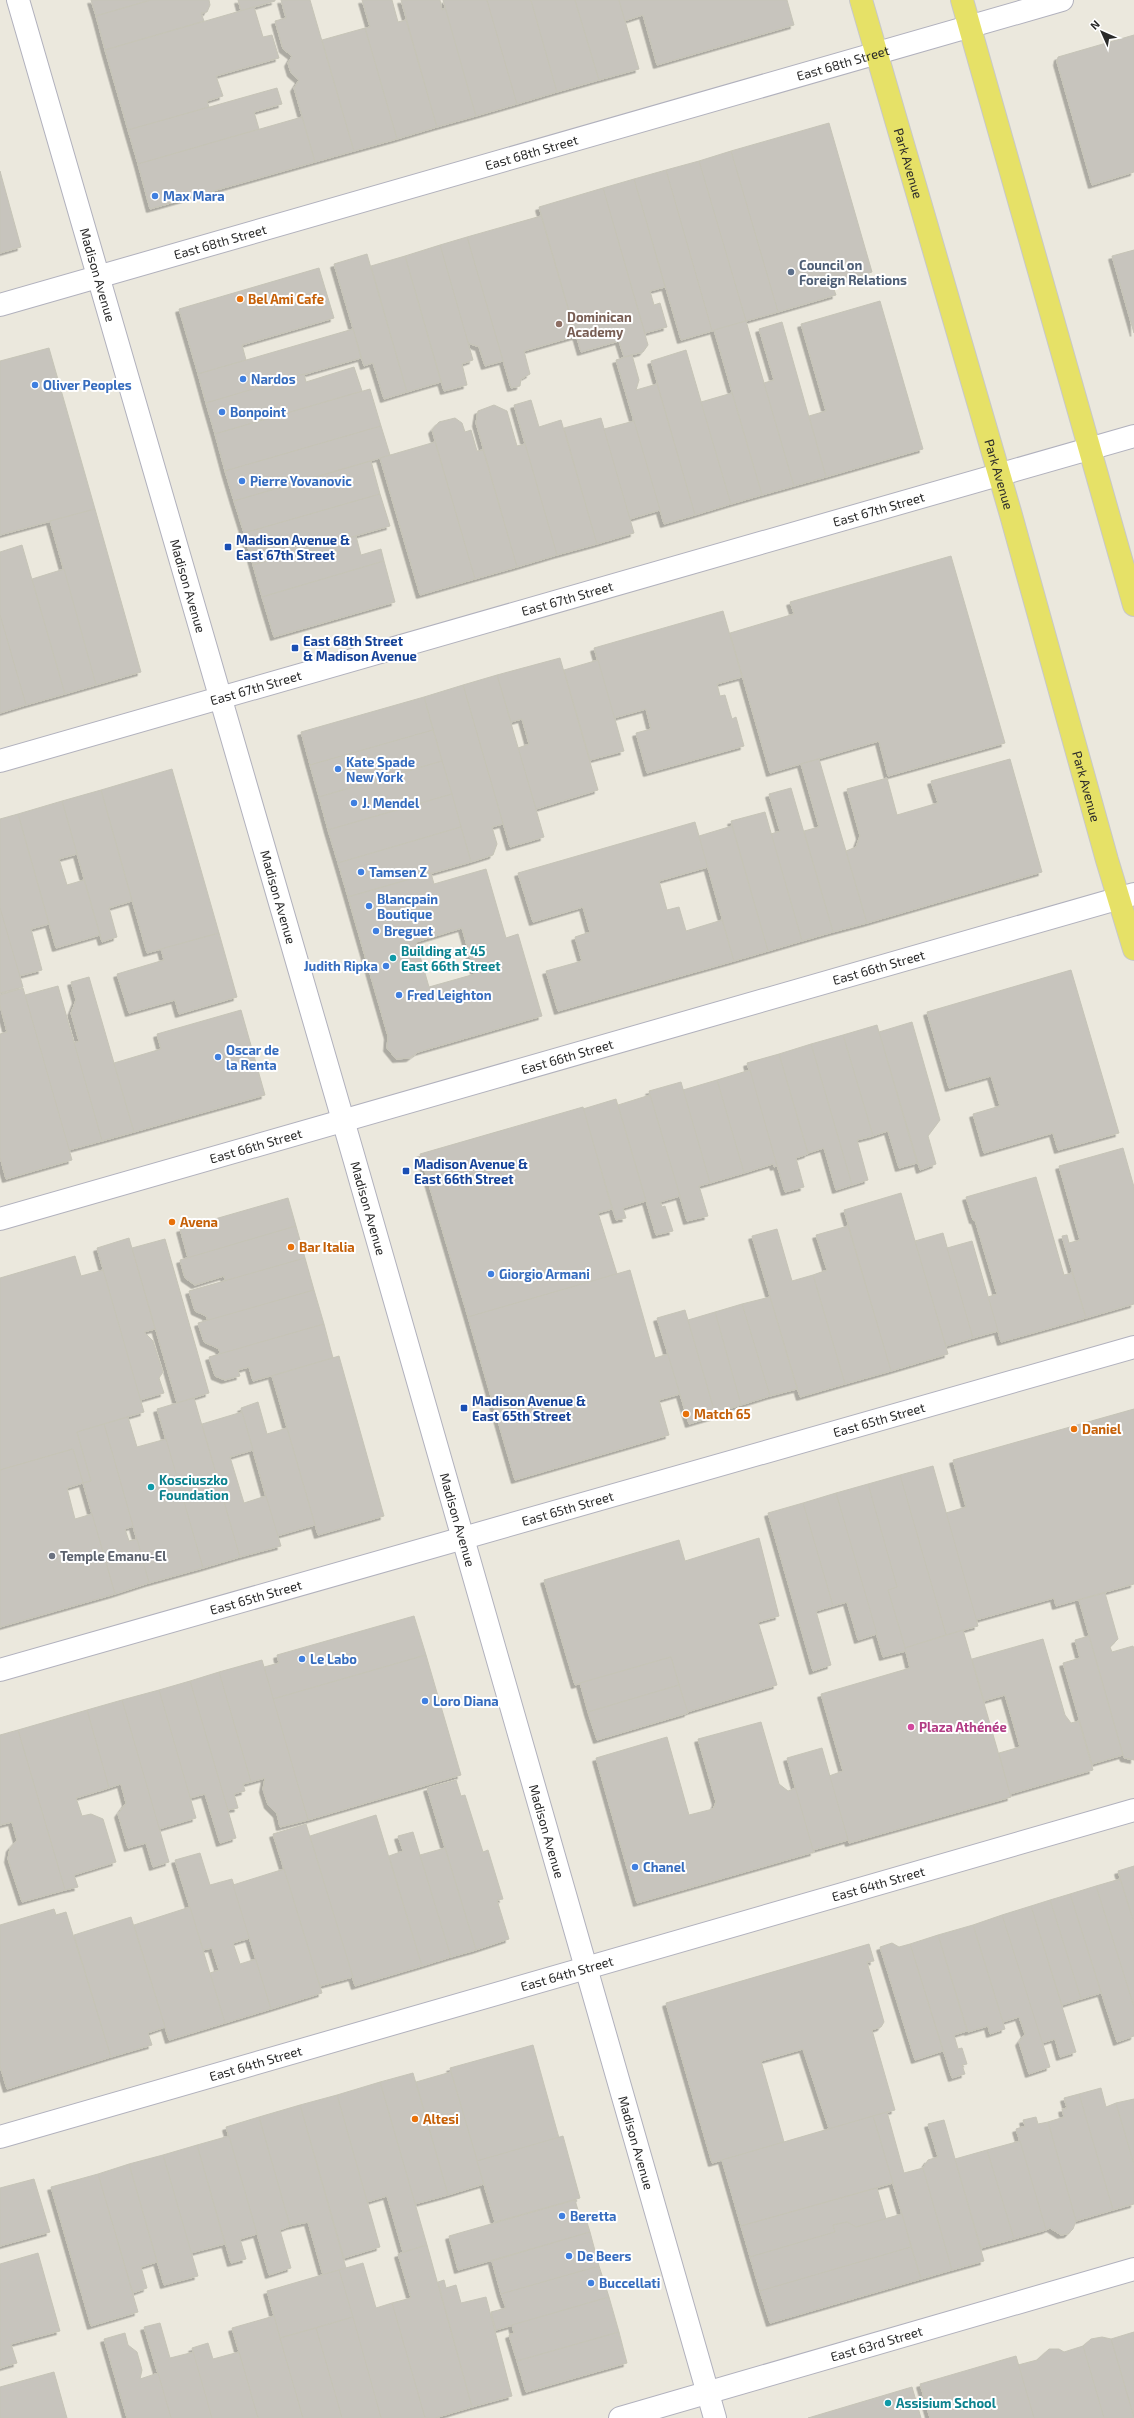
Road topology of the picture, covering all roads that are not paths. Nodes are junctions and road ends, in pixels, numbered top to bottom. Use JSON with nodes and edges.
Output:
{"nodes":[{"id":1,"x":18,"y":0,"type":"edge"},
{"id":2,"x":862,"y":0,"type":"edge"},
{"id":3,"x":962,"y":0,"type":"edge"},
{"id":4,"x":1062,"y":0,"type":"edge"},
{"id":5,"x":970,"y":27,"type":"junction"},
{"id":6,"x":877,"y":53,"type":"junction"},
{"id":7,"x":99,"y":276,"type":"junction"},
{"id":8,"x":0,"y":305,"type":"edge"},
{"id":9,"x":1134,"y":436,"type":"edge"},
{"id":10,"x":1089,"y":448,"type":"junction"},
{"id":11,"x":998,"y":475,"type":"junction"},
{"id":12,"x":1134,"y":605,"type":"edge"},
{"id":13,"x":221,"y":698,"type":"junction"},
{"id":14,"x":0,"y":761,"type":"edge"},
{"id":15,"x":1126,"y":896,"type":"edge"},
{"id":16,"x":1134,"y":949,"type":"edge"},
{"id":17,"x":343,"y":1120,"type":"junction"},
{"id":18,"x":0,"y":1219,"type":"edge"},
{"id":19,"x":1134,"y":1347,"type":"edge"},
{"id":20,"x":462,"y":1538,"type":"junction"},
{"id":21,"x":0,"y":1670,"type":"edge"},
{"id":22,"x":1134,"y":1810,"type":"edge"},
{"id":23,"x":586,"y":1969,"type":"junction"},
{"id":24,"x":0,"y":2137,"type":"edge"},
{"id":25,"x":1134,"y":2269,"type":"edge"},
{"id":26,"x":707,"y":2393,"type":"junction"},
{"id":27,"x":620,"y":2418,"type":"edge"},
{"id":28,"x":714,"y":2418,"type":"edge"}],
"edges":[{"from":1,"to":7,"type":"main road","name":"Madison Avenue"},
{"from":2,"to":6,"type":"main road","name":"Park Avenue"},
{"from":3,"to":5,"type":"main road"},
{"from":4,"to":5,"type":"main road","name":"East 68th Street"},
{"from":5,"to":6,"type":"main road","name":"East 68th Street"},
{"from":5,"to":10,"type":"main road"},
{"from":6,"to":7,"type":"main road","name":"East 68th Street"},
{"from":6,"to":11,"type":"main road","name":"Park Avenue"},
{"from":7,"to":8,"type":"main road","name":"East 68th Street"},
{"from":7,"to":13,"type":"main road","name":"Madison Avenue"},
{"from":9,"to":10,"type":"main road","name":"East 67th Street"},
{"from":10,"to":11,"type":"main road","name":"East 67th Street"},
{"from":10,"to":12,"type":"main road"},
{"from":11,"to":13,"type":"main road","name":"East 67th Street"},
{"from":11,"to":15,"type":"main road","name":"Park Avenue"},
{"from":13,"to":14,"type":"main road","name":"East 67th Street"},
{"from":13,"to":17,"type":"main road","name":"Madison Avenue"},
{"from":15,"to":16,"type":"main road","name":"Park Avenue"},
{"from":15,"to":17,"type":"main road","name":"East 66th Street"},
{"from":17,"to":18,"type":"main road","name":"East 66th Street"},
{"from":17,"to":20,"type":"main road","name":"Madison Avenue"},
{"from":19,"to":20,"type":"main road","name":"East 65th Street"},
{"from":20,"to":21,"type":"main road","name":"East 65th Street"},
{"from":20,"to":23,"type":"main road","name":"Madison Avenue"},
{"from":22,"to":23,"type":"main road","name":"East 64th Street"},
{"from":23,"to":24,"type":"main road","name":"East 64th Street"},
{"from":23,"to":26,"type":"main road","name":"Madison Avenue"},
{"from":25,"to":26,"type":"main road","name":"East 63rd Street"},
{"from":26,"to":27,"type":"main road","name":"East 63rd Street"},
{"from":26,"to":28,"type":"main road","name":"Madison Avenue"}]}
